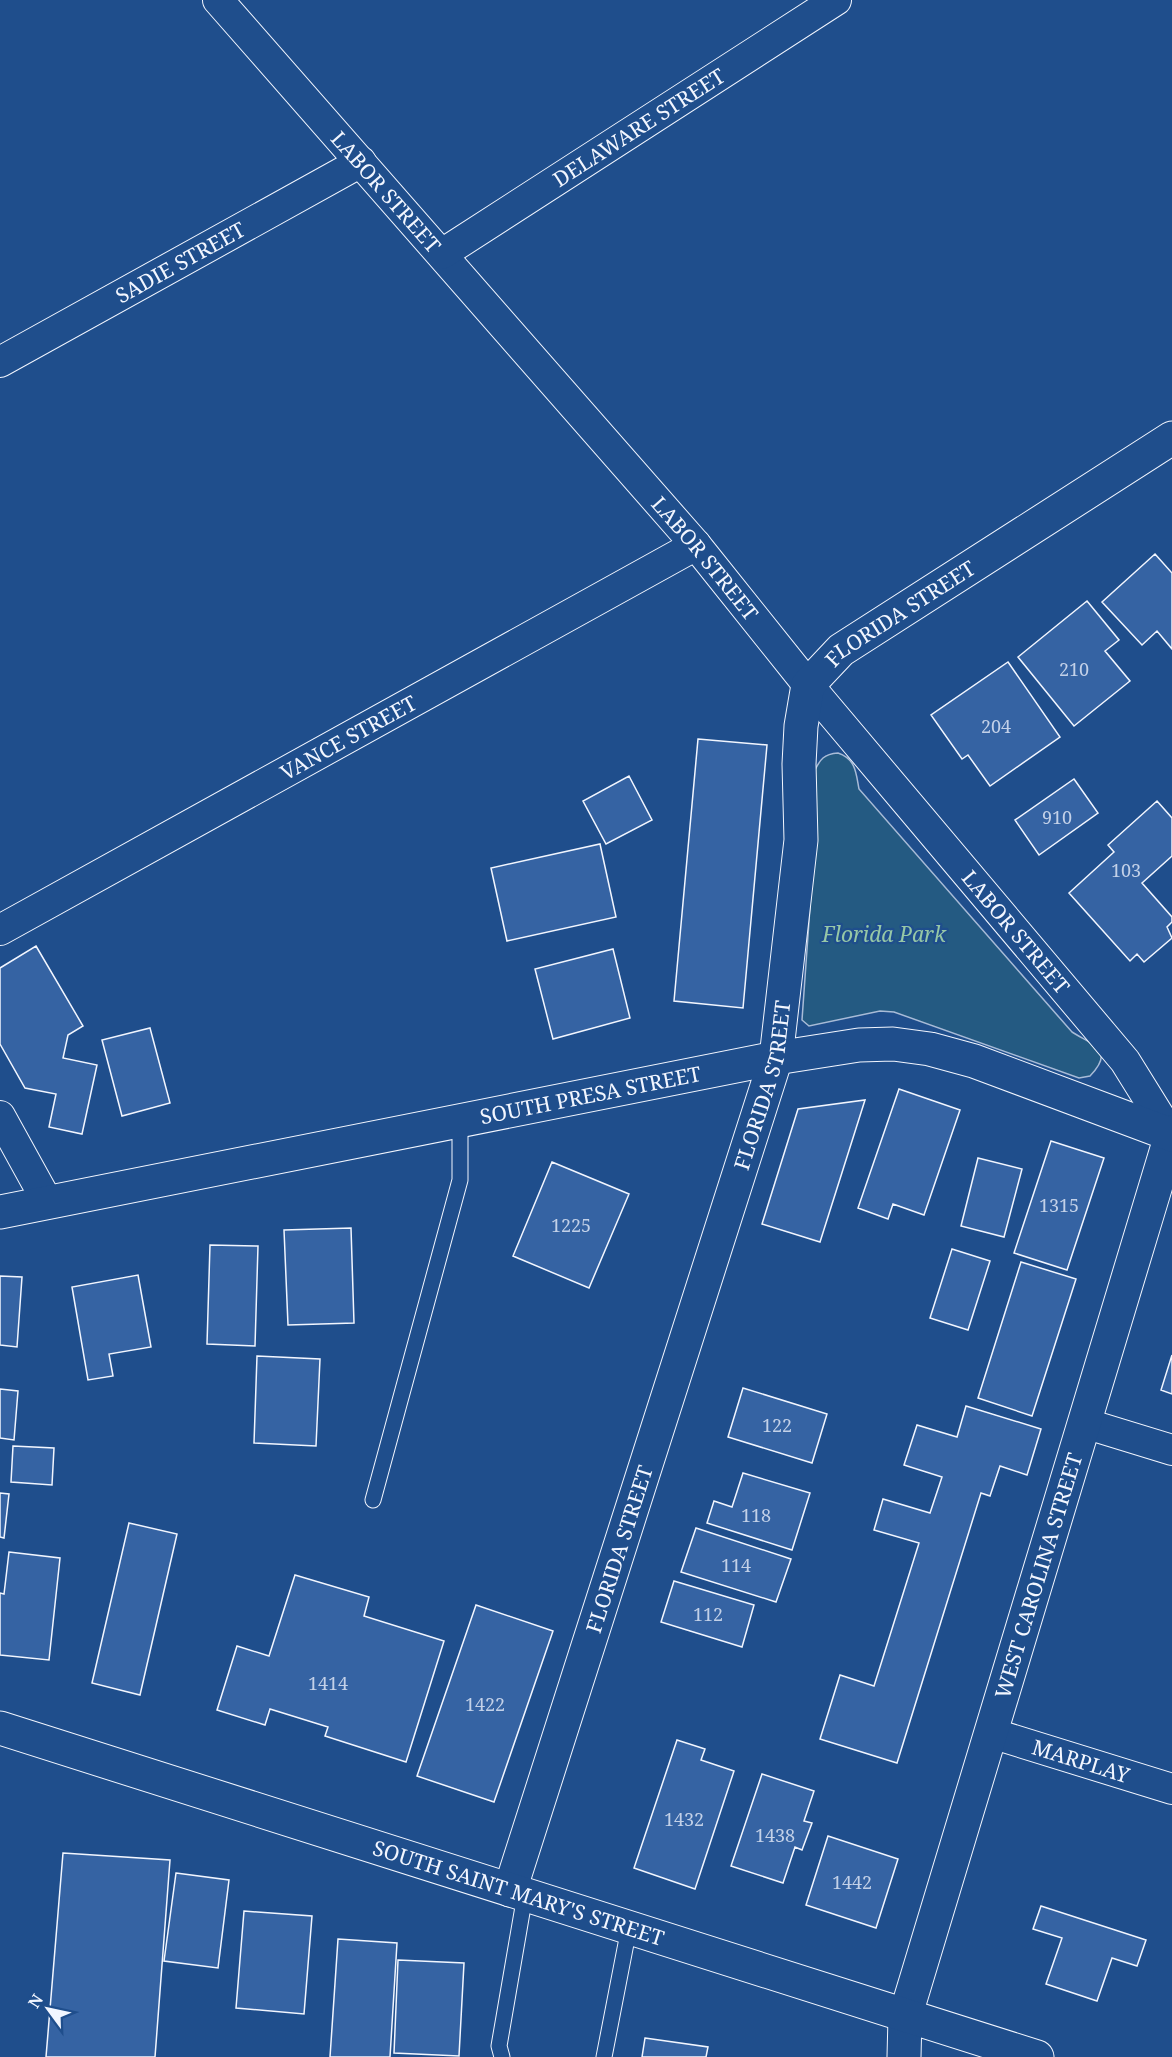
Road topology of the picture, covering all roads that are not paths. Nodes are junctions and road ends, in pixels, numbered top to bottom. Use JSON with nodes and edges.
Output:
{"nodes":[{"id":1,"x":218,"y":0,"type":"edge"},
{"id":2,"x":836,"y":0,"type":"edge"},
{"id":3,"x":360,"y":162,"type":"junction"},
{"id":4,"x":442,"y":254,"type":"junction"},
{"id":5,"x":0,"y":362,"type":"edge"},
{"id":6,"x":1172,"y":438,"type":"edge"},
{"id":7,"x":696,"y":545,"type":"junction"},
{"id":8,"x":808,"y":685,"type":"junction"},
{"id":9,"x":0,"y":930,"type":"edge"},
{"id":10,"x":777,"y":1058,"type":"junction"},
{"id":11,"x":0,"y":1116,"type":"edge"},
{"id":12,"x":460,"y":1121,"type":"junction"},
{"id":13,"x":1172,"y":1134,"type":"edge"},
{"id":14,"x":48,"y":1203,"type":"junction"},
{"id":15,"x":0,"y":1212,"type":"edge"},
{"id":16,"x":1084,"y":1423,"type":"junction"},
{"id":17,"x":1172,"y":1450,"type":"edge"},
{"id":18,"x":373,"y":1500,"type":"dead end"},
{"id":19,"x":0,"y":1728,"type":"edge"},
{"id":20,"x":991,"y":1733,"type":"junction"},
{"id":21,"x":1172,"y":1789,"type":"edge"},
{"id":22,"x":517,"y":1893,"type":"junction"},
{"id":23,"x":628,"y":1928,"type":"junction"},
{"id":24,"x":905,"y":2017,"type":"junction"},
{"id":25,"x":502,"y":2057,"type":"edge"},
{"id":26,"x":604,"y":2057,"type":"edge"},
{"id":27,"x":904,"y":2057,"type":"edge"},
{"id":28,"x":1037,"y":2057,"type":"edge"}],
"edges":[{"from":1,"to":3,"type":"street","name":"LABOR STREET"},
{"from":2,"to":4,"type":"street","name":"DELAWARE STREET"},
{"from":3,"to":4,"type":"street","name":"LABOR STREET"},
{"from":3,"to":5,"type":"street","name":"SADIE STREET"},
{"from":4,"to":7,"type":"street","name":"LABOR STREET"},
{"from":6,"to":8,"type":"street","name":"FLORIDA STREET"},
{"from":7,"to":8,"type":"street","name":"LABOR STREET"},
{"from":7,"to":9,"type":"street","name":"VANCE STREET"},
{"from":8,"to":10,"type":"street","name":"FLORIDA STREET"},
{"from":8,"to":13,"type":"street","name":"LABOR STREET"},
{"from":10,"to":12,"type":"street","name":"SOUTH PRESA STREET"},
{"from":10,"to":13,"type":"street","name":"SOUTH PRESA STREET"},
{"from":10,"to":22,"type":"street","name":"FLORIDA STREET"},
{"from":11,"to":14,"type":"street"},
{"from":12,"to":14,"type":"street","name":"SOUTH PRESA STREET"},
{"from":12,"to":18,"type":"lane"},
{"from":13,"to":16,"type":"street","name":"WEST CAROLINA STREET"},
{"from":14,"to":15,"type":"street","name":"SOUTH PRESA STREET"},
{"from":16,"to":17,"type":"street"},
{"from":16,"to":20,"type":"street","name":"WEST CAROLINA STREET"},
{"from":19,"to":22,"type":"street","name":"SOUTH SAINT MARY'S STREET"},
{"from":20,"to":21,"type":"street","name":"MARPLAY"},
{"from":20,"to":24,"type":"street","name":"WEST CAROLINA STREET"},
{"from":22,"to":23,"type":"street","name":"SOUTH SAINT MARY'S STREET"},
{"from":22,"to":25,"type":"lane"},
{"from":23,"to":24,"type":"street","name":"SOUTH SAINT MARY'S STREET"},
{"from":23,"to":26,"type":"lane"},
{"from":24,"to":27,"type":"street","name":"WEST CAROLINA STREET"},
{"from":24,"to":28,"type":"street","name":"SOUTH SAINT MARY'S STREET"}]}
